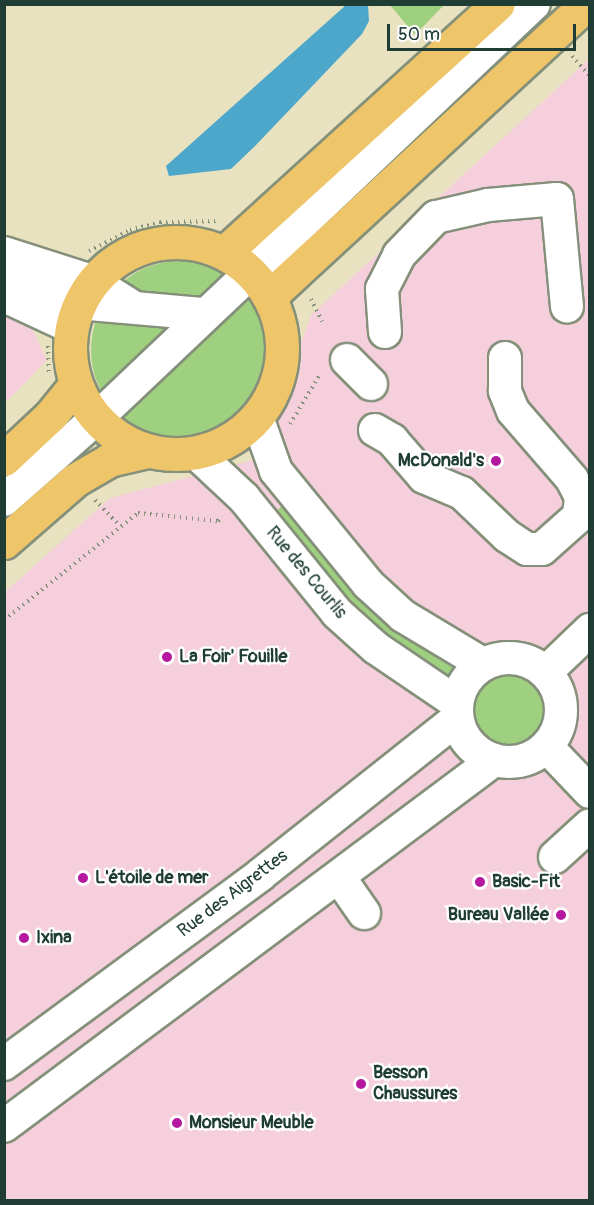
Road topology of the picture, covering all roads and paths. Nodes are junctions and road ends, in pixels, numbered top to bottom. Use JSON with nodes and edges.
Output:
{"nodes":[{"id":1,"x":498,"y":4,"type":"edge"},
{"id":2,"x":534,"y":4,"type":"edge"},
{"id":3,"x":587,"y":4,"type":"edge"},
{"id":4,"x":565,"y":49,"type":"dead end"},
{"id":5,"x":590,"y":76,"type":"edge"},
{"id":6,"x":220,"y":221,"type":"dead end"},
{"id":7,"x":4,"y":253,"type":"edge"},
{"id":8,"x":224,"y":253,"type":"junction"},
{"id":9,"x":250,"y":271,"type":"junction"},
{"id":10,"x":4,"y":278,"type":"edge"},
{"id":11,"x":4,"y":296,"type":"edge"},
{"id":12,"x":269,"y":297,"type":"junction"},
{"id":13,"x":74,"y":300,"type":"junction"},
{"id":14,"x":567,"y":307,"type":"dead end"},
{"id":15,"x":205,"y":314,"type":"junction"},
{"id":16,"x":385,"y":332,"type":"dead end"},
{"id":17,"x":505,"y":358,"type":"dead end"},
{"id":18,"x":347,"y":360,"type":"dead end"},
{"id":19,"x":319,"y":376,"type":"dead end"},
{"id":20,"x":59,"y":384,"type":"junction"},
{"id":21,"x":371,"y":384,"type":"dead end"},
{"id":22,"x":257,"y":417,"type":"junction"},
{"id":23,"x":96,"y":419,"type":"junction"},
{"id":24,"x":288,"y":428,"type":"dead end"},
{"id":25,"x":375,"y":430,"type":"dead end"},
{"id":26,"x":147,"y":451,"type":"junction"},
{"id":27,"x":196,"y":453,"type":"junction"},
{"id":28,"x":4,"y":459,"type":"edge"},
{"id":29,"x":86,"y":490,"type":"dead end"},
{"id":30,"x":4,"y":500,"type":"edge"},
{"id":31,"x":230,"y":510,"type":"dead end"},
{"id":32,"x":119,"y":525,"type":"junction"},
{"id":33,"x":4,"y":542,"type":"edge"},
{"id":34,"x":4,"y":620,"type":"edge"},
{"id":35,"x":590,"y":630,"type":"edge"},
{"id":36,"x":483,"y":664,"type":"junction"},
{"id":37,"x":546,"y":672,"type":"junction"},
{"id":38,"x":457,"y":711,"type":"junction"},
{"id":39,"x":548,"y":747,"type":"junction"},
{"id":40,"x":494,"y":760,"type":"junction"},
{"id":41,"x":590,"y":792,"type":"edge"},
{"id":42,"x":590,"y":825,"type":"edge"},
{"id":43,"x":555,"y":857,"type":"dead end"},
{"id":44,"x":339,"y":877,"type":"junction"},
{"id":45,"x":364,"y":914,"type":"dead end"},
{"id":46,"x":4,"y":1064,"type":"edge"},
{"id":47,"x":4,"y":1126,"type":"edge"}],
"edges":[{"from":1,"to":8,"type":"main road"},
{"from":2,"to":9,"type":"street"},
{"from":3,"to":12,"type":"main road"},
{"from":4,"to":5,"type":"path"},
{"from":6,"to":13,"type":"path"},
{"from":7,"to":13,"type":"street"},
{"from":8,"to":9,"type":"main road"},
{"from":8,"to":13,"type":"main road"},
{"from":9,"to":12,"type":"main road"},
{"from":9,"to":15,"type":"street"},
{"from":10,"to":13,"type":"street"},
{"from":11,"to":13,"type":"street"},
{"from":12,"to":22,"type":"main road"},
{"from":13,"to":15,"type":"street"},
{"from":13,"to":20,"type":"main road"},
{"from":13,"to":20,"type":"path"},
{"from":14,"to":16,"type":"street"},
{"from":15,"to":23,"type":"street"},
{"from":17,"to":25,"type":"street"},
{"from":18,"to":21,"type":"street"},
{"from":19,"to":24,"type":"path"},
{"from":20,"to":23,"type":"main road"},
{"from":20,"to":28,"type":"main road"},
{"from":22,"to":27,"type":"main road"},
{"from":22,"to":36,"type":"street"},
{"from":23,"to":26,"type":"main road"},
{"from":23,"to":30,"type":"street"},
{"from":26,"to":27,"type":"main road"},
{"from":26,"to":33,"type":"main road"},
{"from":27,"to":38,"type":"street","name":"Rue des Courlis"},
{"from":29,"to":32,"type":"path"},
{"from":31,"to":32,"type":"path"},
{"from":32,"to":34,"type":"path"},
{"from":35,"to":37,"type":"street"},
{"from":36,"to":37,"type":"street"},
{"from":36,"to":38,"type":"street","name":"Rue des Aigrettes"},
{"from":37,"to":39,"type":"street"},
{"from":38,"to":40,"type":"street"},
{"from":38,"to":46,"type":"street","name":"Rue des Aigrettes"},
{"from":39,"to":40,"type":"street"},
{"from":39,"to":41,"type":"street"},
{"from":40,"to":44,"type":"street"},
{"from":42,"to":43,"type":"street"},
{"from":44,"to":45,"type":"street"},
{"from":44,"to":47,"type":"street"}]}
